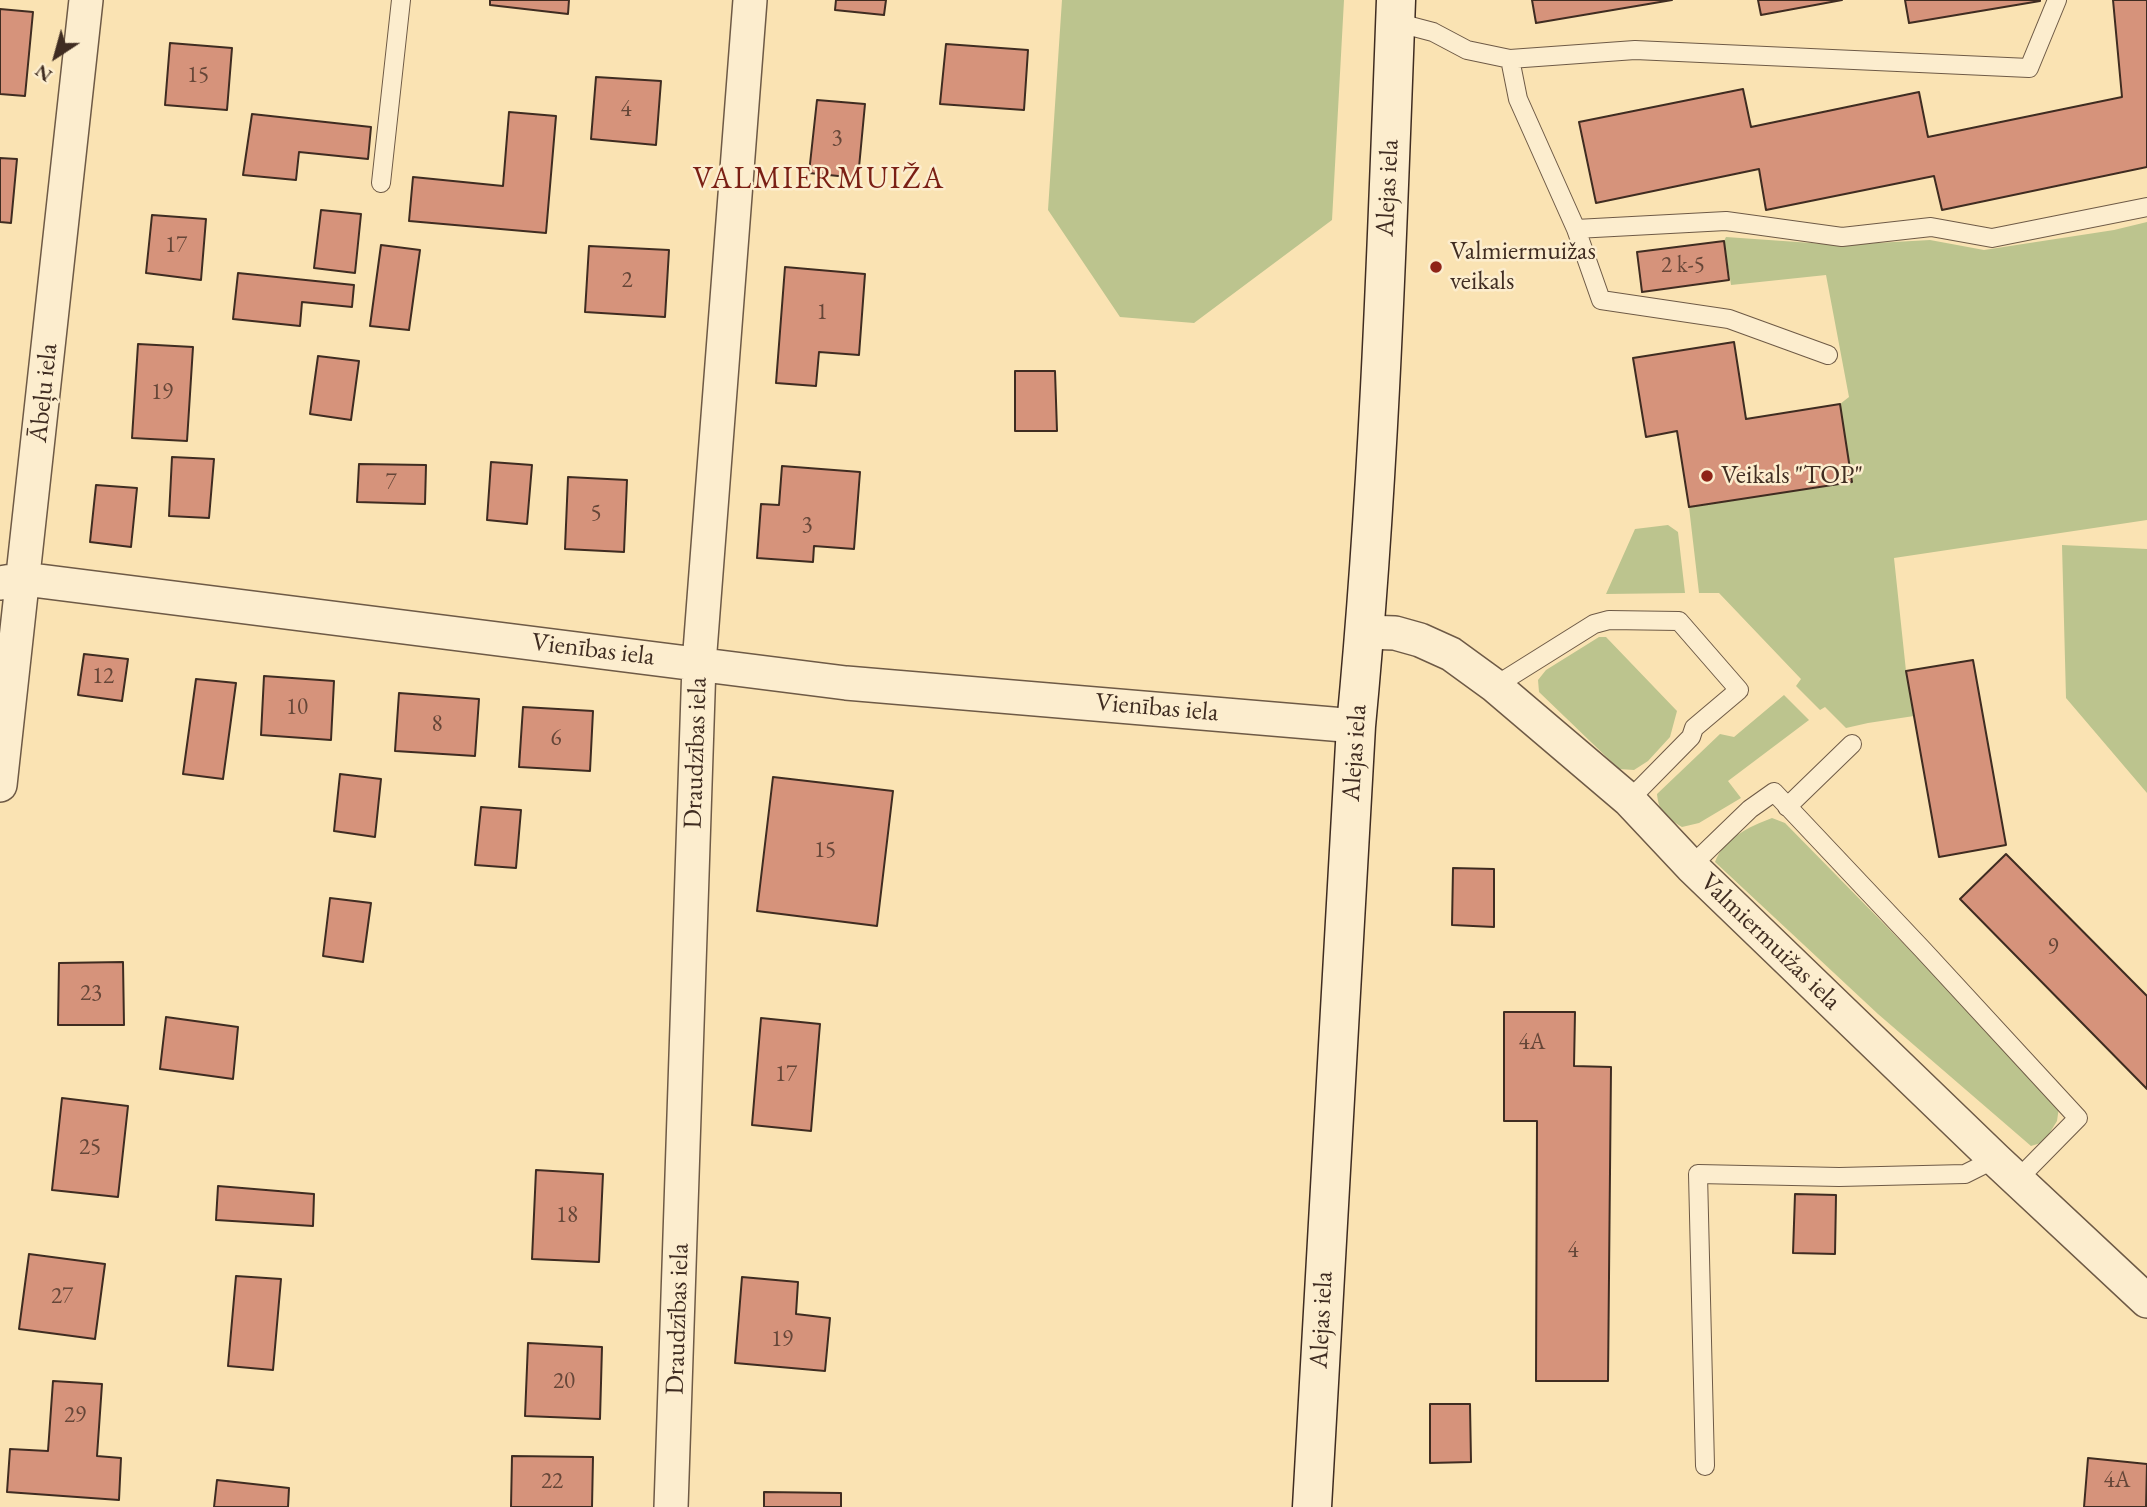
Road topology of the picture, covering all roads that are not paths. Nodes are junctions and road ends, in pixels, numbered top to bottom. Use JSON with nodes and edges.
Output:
{"nodes":[{"id":1,"x":86,"y":0,"type":"edge"},
{"id":2,"x":401,"y":0,"type":"edge"},
{"id":3,"x":750,"y":0,"type":"edge"},
{"id":4,"x":2057,"y":0,"type":"edge"},
{"id":5,"x":1396,"y":11,"type":"edge"},
{"id":6,"x":1510,"y":59,"type":"junction"},
{"id":7,"x":382,"y":183,"type":"dead end"},
{"id":8,"x":2147,"y":207,"type":"edge"},
{"id":9,"x":1576,"y":229,"type":"junction"},
{"id":10,"x":1828,"y":355,"type":"dead end"},
{"id":11,"x":12,"y":581,"type":"edge"},
{"id":12,"x":1364,"y":632,"type":"junction"},
{"id":13,"x":699,"y":664,"type":"junction"},
{"id":14,"x":1495,"y":686,"type":"junction"},
{"id":15,"x":1356,"y":726,"type":"junction"},
{"id":16,"x":1852,"y":744,"type":"dead end"},
{"id":17,"x":0,"y":786,"type":"edge"},
{"id":18,"x":1629,"y":800,"type":"junction"},
{"id":19,"x":1787,"y":807,"type":"junction"},
{"id":20,"x":1691,"y":866,"type":"junction"},
{"id":21,"x":2006,"y":1169,"type":"junction"},
{"id":22,"x":2147,"y":1301,"type":"edge"},
{"id":23,"x":1705,"y":1466,"type":"dead end"},
{"id":24,"x":671,"y":1507,"type":"edge"},
{"id":25,"x":1312,"y":1507,"type":"edge"}],
"edges":[{"from":1,"to":11,"type":"street","name":"Ābeļu iela"},
{"from":2,"to":7,"type":"lane"},
{"from":3,"to":13,"type":"street","name":"Draudzības iela"},
{"from":4,"to":6,"type":"lane"},
{"from":5,"to":6,"type":"lane"},
{"from":5,"to":12,"type":"main road","name":"Alejas iela"},
{"from":6,"to":9,"type":"lane"},
{"from":8,"to":9,"type":"lane"},
{"from":9,"to":10,"type":"lane"},
{"from":11,"to":13,"type":"street","name":"Vienības iela"},
{"from":11,"to":17,"type":"street","name":"Ābeļu iela"},
{"from":12,"to":14,"type":"street","name":"Valmiermuižas iela"},
{"from":12,"to":15,"type":"main road","name":"Alejas iela"},
{"from":13,"to":15,"type":"street","name":"Vienības iela"},
{"from":13,"to":24,"type":"street","name":"Draudzības iela"},
{"from":14,"to":18,"type":"street","name":"Valmiermuižas iela"},
{"from":14,"to":18,"type":"lane"},
{"from":15,"to":25,"type":"main road","name":"Alejas iela"},
{"from":16,"to":19,"type":"lane"},
{"from":18,"to":20,"type":"street","name":"Valmiermuižas iela"},
{"from":19,"to":20,"type":"lane"},
{"from":19,"to":21,"type":"lane"},
{"from":20,"to":21,"type":"street","name":"Valmiermuižas iela"},
{"from":21,"to":22,"type":"street","name":"Valmiermuižas iela"},
{"from":21,"to":23,"type":"lane"}]}
